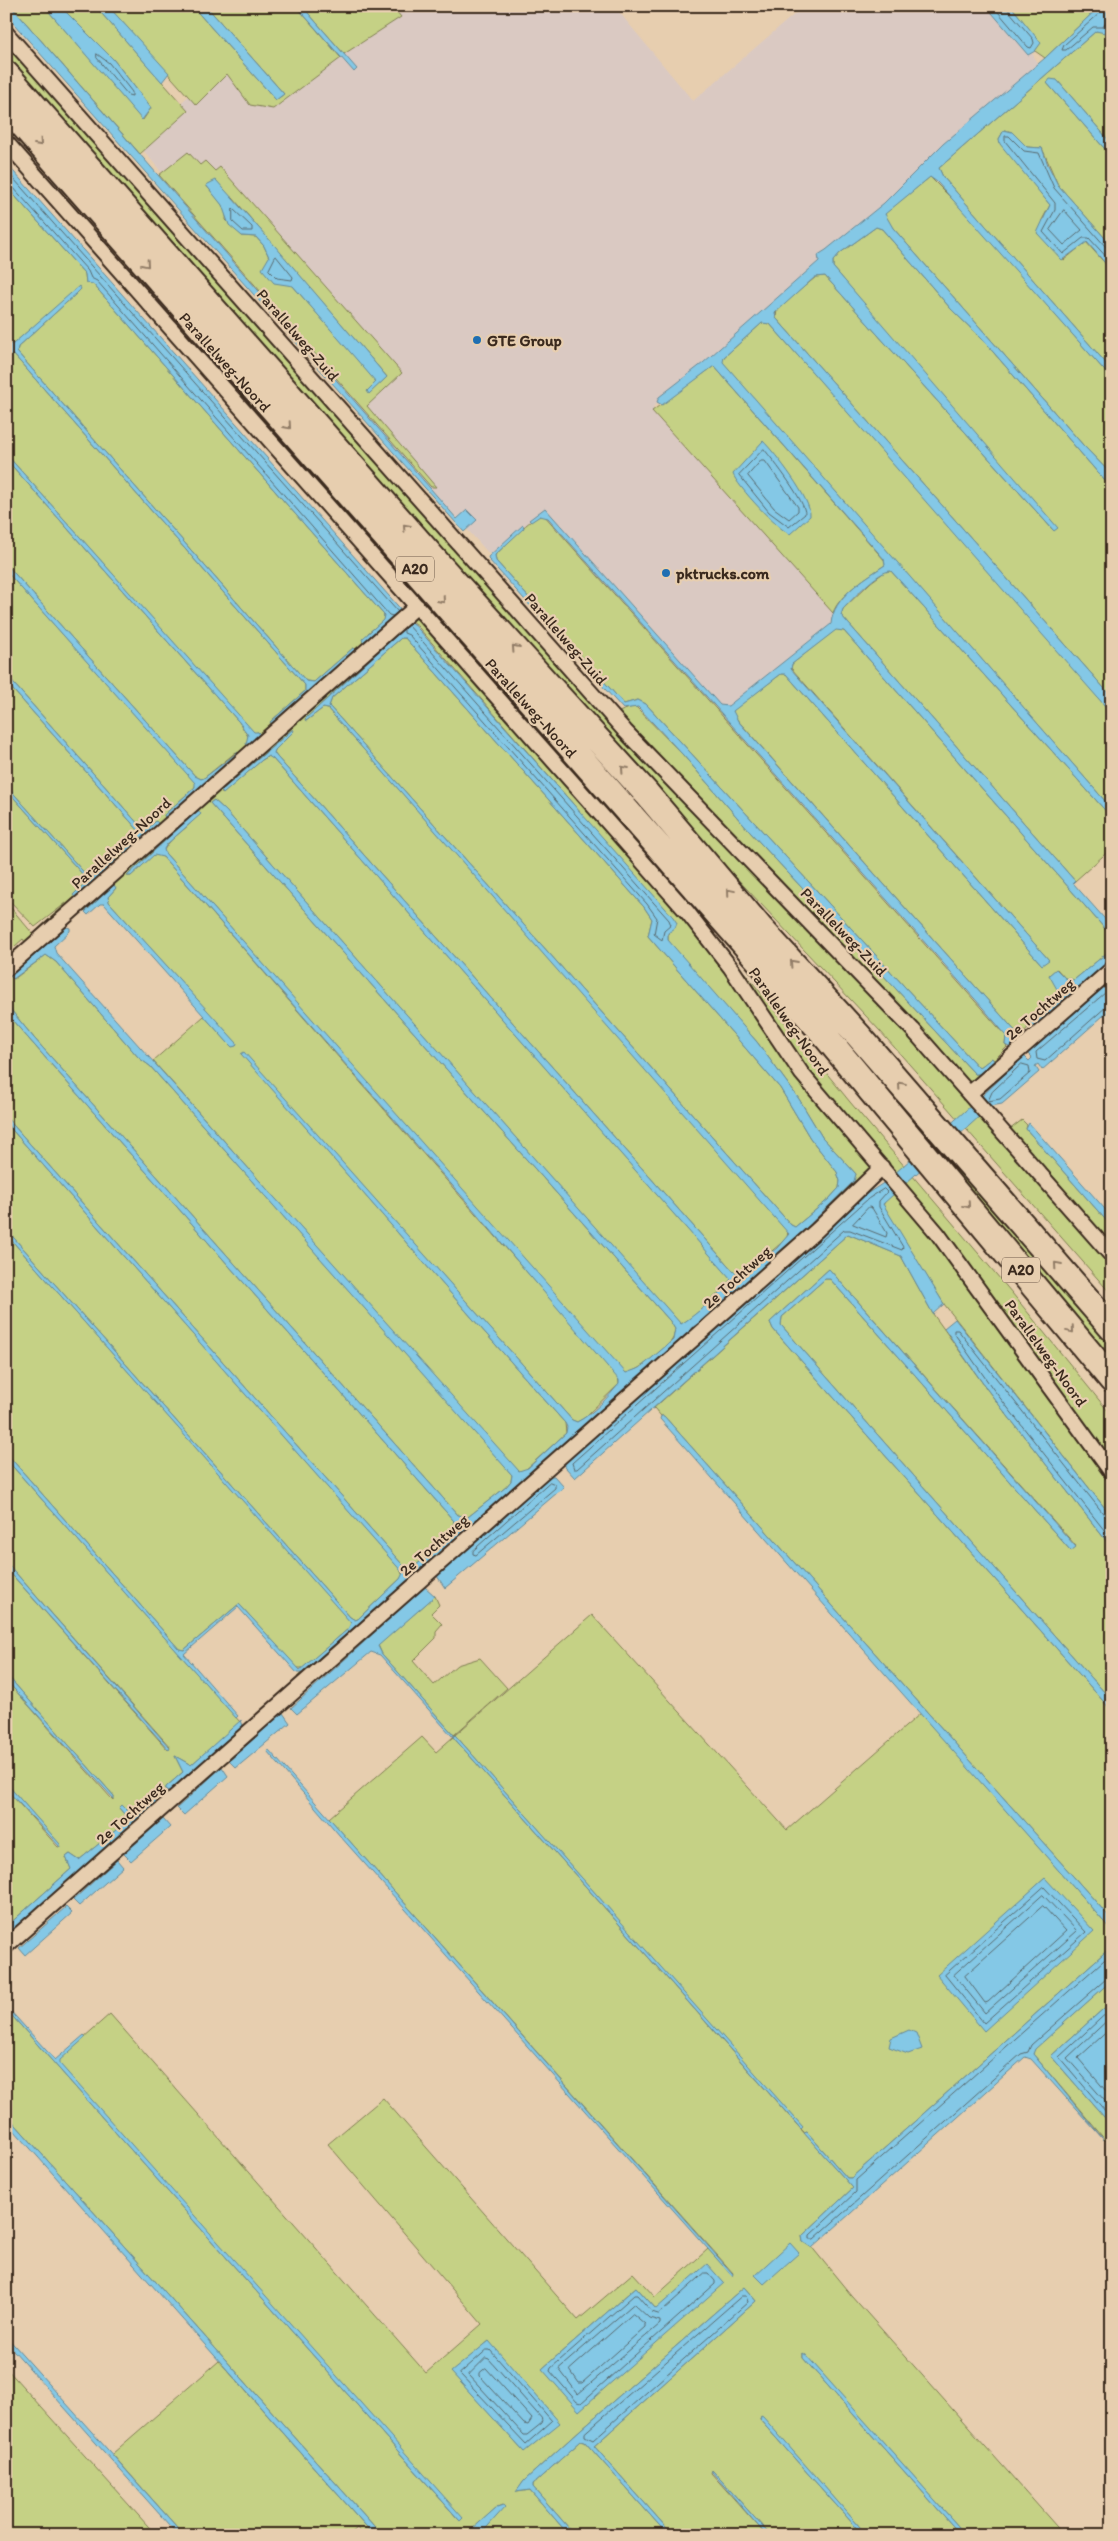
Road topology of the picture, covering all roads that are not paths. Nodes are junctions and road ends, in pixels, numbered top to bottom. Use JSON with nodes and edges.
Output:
{"nodes":[{"id":1,"x":6,"y":34,"type":"edge"},
{"id":2,"x":6,"y":74,"type":"edge"},
{"id":3,"x":6,"y":106,"type":"edge"},
{"id":4,"x":6,"y":142,"type":"edge"},
{"id":5,"x":414,"y":608,"type":"junction"},
{"id":6,"x":6,"y":969,"type":"edge"},
{"id":7,"x":1112,"y":969,"type":"edge"},
{"id":8,"x":972,"y":1096,"type":"junction"},
{"id":9,"x":885,"y":1171,"type":"junction"},
{"id":10,"x":1112,"y":1256,"type":"edge"},
{"id":11,"x":1112,"y":1328,"type":"edge"},
{"id":12,"x":1110,"y":1382,"type":"edge"},
{"id":13,"x":1112,"y":1473,"type":"edge"},
{"id":14,"x":6,"y":1946,"type":"edge"}],
"edges":[{"from":1,"to":8,"type":"street","name":"Parallelweg-Zuid"},
{"from":11,"to":2,"type":"highway","number":"A20","one_way":true},
{"from":3,"to":12,"type":"highway","number":"A20","one_way":true},
{"from":4,"to":5,"type":"street","name":"Parallelweg-Noord"},
{"from":5,"to":6,"type":"street","name":"Parallelweg-Noord"},
{"from":5,"to":9,"type":"street","name":"Parallelweg-Noord"},
{"from":7,"to":8,"type":"street","name":"2e Tochtweg"},
{"from":8,"to":10,"type":"street","name":"Parallelweg-Zuid"},
{"from":9,"to":13,"type":"street","name":"Parallelweg-Noord"},
{"from":9,"to":14,"type":"street","name":"2e Tochtweg"}]}
